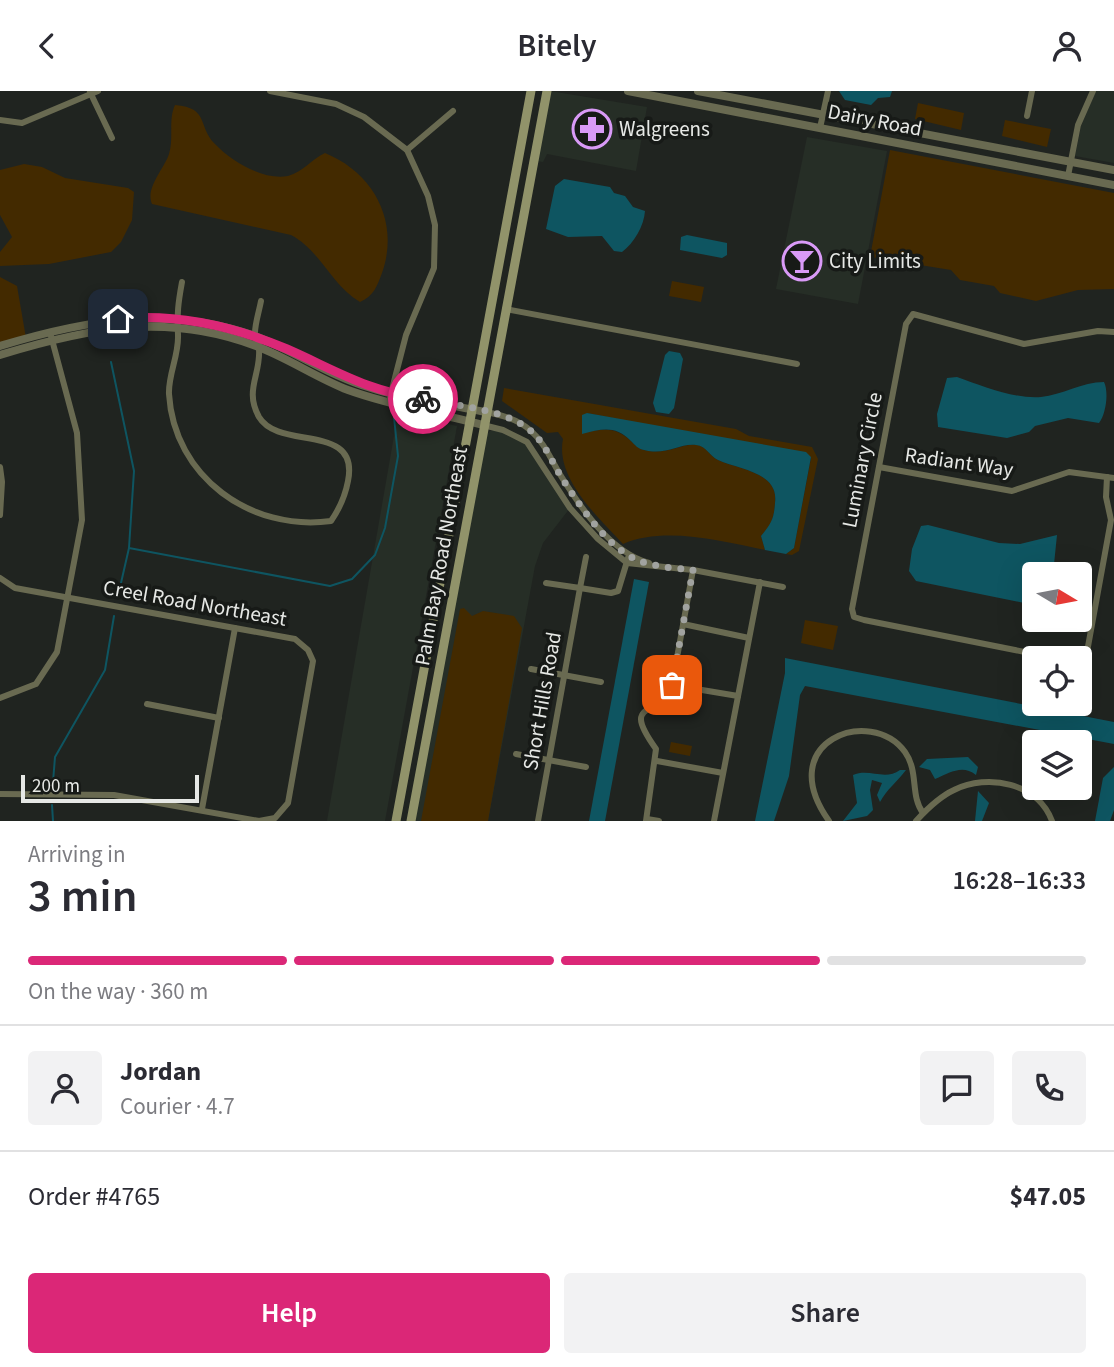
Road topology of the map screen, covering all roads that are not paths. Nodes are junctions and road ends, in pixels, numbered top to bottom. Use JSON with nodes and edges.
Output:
{"nodes":[{"id":1,"x":270,"y":91,"type":"edge"},
{"id":2,"x":531,"y":91,"type":"edge"},
{"id":3,"x":547,"y":91,"type":"edge"},
{"id":4,"x":628,"y":91,"type":"edge"},
{"id":5,"x":698,"y":91,"type":"edge"},
{"id":6,"x":828,"y":91,"type":"edge"},
{"id":7,"x":1032,"y":91,"type":"edge"},
{"id":8,"x":1093,"y":91,"type":"edge"},
{"id":9,"x":93,"y":92,"type":"edge"},
{"id":10,"x":727,"y":96,"type":"junction"},
{"id":11,"x":741,"y":99,"type":"junction"},
{"id":12,"x":453,"y":111,"type":"dead end"},
{"id":13,"x":739,"y":112,"type":"junction"},
{"id":14,"x":823,"y":114,"type":"junction"},
{"id":15,"x":754,"y":115,"type":"junction"},
{"id":16,"x":1027,"y":116,"type":"dead end"},
{"id":17,"x":0,"y":120,"type":"edge"},
{"id":18,"x":820,"y":128,"type":"junction"},
{"id":19,"x":112,"y":138,"type":"dead end"},
{"id":20,"x":407,"y":150,"type":"junction"},
{"id":21,"x":1070,"y":162,"type":"junction"},
{"id":22,"x":1114,"y":170,"type":"edge"},
{"id":23,"x":1068,"y":176,"type":"junction"},
{"id":24,"x":1114,"y":185,"type":"edge"},
{"id":25,"x":182,"y":282,"type":"dead end"},
{"id":26,"x":494,"y":294,"type":"junction"},
{"id":27,"x":261,"y":302,"type":"dead end"},
{"id":28,"x":505,"y":309,"type":"junction"},
{"id":29,"x":176,"y":323,"type":"junction"},
{"id":30,"x":1114,"y":332,"type":"edge"},
{"id":31,"x":51,"y":335,"type":"junction"},
{"id":32,"x":254,"y":336,"type":"junction"},
{"id":33,"x":0,"y":346,"type":"edge"},
{"id":34,"x":259,"y":347,"type":"junction"},
{"id":35,"x":0,"y":355,"type":"edge"},
{"id":36,"x":797,"y":364,"type":"dead end"},
{"id":37,"x":389,"y":398,"type":"junction"},
{"id":38,"x":472,"y":409,"type":"junction"},
{"id":39,"x":485,"y":412,"type":"junction"},
{"id":40,"x":470,"y":421,"type":"junction"},
{"id":41,"x":483,"y":425,"type":"junction"},
{"id":42,"x":0,"y":467,"type":"edge"},
{"id":43,"x":879,"y":467,"type":"junction"},
{"id":44,"x":1111,"y":477,"type":"edge"},
{"id":45,"x":0,"y":515,"type":"edge"},
{"id":46,"x":629,"y":555,"type":"junction"},
{"id":47,"x":586,"y":557,"type":"dead end"},
{"id":48,"x":627,"y":563,"type":"junction"},
{"id":49,"x":667,"y":568,"type":"junction"},
{"id":50,"x":693,"y":570,"type":"junction"},
{"id":51,"x":0,"y":578,"type":"edge"},
{"id":52,"x":440,"y":580,"type":"junction"},
{"id":53,"x":760,"y":582,"type":"junction"},
{"id":54,"x":545,"y":583,"type":"dead end"},
{"id":55,"x":783,"y":587,"type":"dead end"},
{"id":56,"x":580,"y":588,"type":"junction"},
{"id":57,"x":68,"y":598,"type":"junction"},
{"id":58,"x":451,"y":601,"type":"junction"},
{"id":59,"x":435,"y":605,"type":"junction"},
{"id":60,"x":447,"y":621,"type":"junction"},
{"id":61,"x":683,"y":624,"type":"junction"},
{"id":62,"x":235,"y":628,"type":"junction"},
{"id":63,"x":749,"y":638,"type":"junction"},
{"id":64,"x":1088,"y":646,"type":"edge"},
{"id":65,"x":1022,"y":651,"type":"edge"},
{"id":66,"x":531,"y":669,"type":"dead end"},
{"id":67,"x":565,"y":675,"type":"junction"},
{"id":68,"x":601,"y":682,"type":"dead end"},
{"id":69,"x":672,"y":685,"type":"junction"},
{"id":70,"x":738,"y":696,"type":"junction"},
{"id":71,"x":0,"y":698,"type":"edge"},
{"id":72,"x":147,"y":704,"type":"dead end"},
{"id":73,"x":219,"y":717,"type":"junction"},
{"id":74,"x":410,"y":744,"type":"junction"},
{"id":75,"x":516,"y":754,"type":"dead end"},
{"id":76,"x":549,"y":760,"type":"junction"},
{"id":77,"x":657,"y":761,"type":"junction"},
{"id":78,"x":421,"y":765,"type":"junction"},
{"id":79,"x":586,"y":767,"type":"dead end"},
{"id":80,"x":723,"y":773,"type":"junction"},
{"id":81,"x":404,"y":775,"type":"junction"},
{"id":82,"x":0,"y":794,"type":"edge"},
{"id":83,"x":416,"y":794,"type":"junction"},
{"id":84,"x":202,"y":809,"type":"junction"},
{"id":85,"x":923,"y":813,"type":"junction"},
{"id":86,"x":647,"y":820,"type":"edge"},
{"id":87,"x":396,"y":821,"type":"edge"},
{"id":88,"x":411,"y":821,"type":"edge"},
{"id":89,"x":538,"y":821,"type":"edge"},
{"id":90,"x":659,"y":821,"type":"edge"},
{"id":91,"x":714,"y":821,"type":"edge"},
{"id":92,"x":829,"y":821,"type":"edge"},
{"id":93,"x":916,"y":821,"type":"edge"},
{"id":94,"x":1052,"y":821,"type":"edge"}],
"edges":[{"from":1,"to":20,"type":"street"},
{"from":2,"to":26,"type":"main road","name":"Palm Bay Road Northeast"},
{"from":3,"to":28,"type":"main road","name":"Palm Bay Road Northeast"},
{"from":4,"to":13,"type":"street","name":"Dairy Road"},
{"from":5,"to":10,"type":"street","name":"Dairy Road"},
{"from":6,"to":14,"type":"street"},
{"from":7,"to":16,"type":"street"},
{"from":8,"to":21,"type":"street"},
{"from":9,"to":17,"type":"street"},
{"from":9,"to":19,"type":"street"},
{"from":10,"to":11,"type":"street","name":"Dairy Road"},
{"from":10,"to":13,"type":"street"},
{"from":11,"to":14,"type":"street","name":"Dairy Road"},
{"from":11,"to":15,"type":"street"},
{"from":12,"to":20,"type":"street"},
{"from":13,"to":15,"type":"street","name":"Dairy Road"},
{"from":14,"to":18,"type":"street"},
{"from":14,"to":21,"type":"street","name":"Dairy Road"},
{"from":15,"to":18,"type":"street","name":"Dairy Road"},
{"from":18,"to":23,"type":"street","name":"Dairy Road"},
{"from":20,"to":37,"type":"street"},
{"from":21,"to":22,"type":"street","name":"Dairy Road"},
{"from":21,"to":23,"type":"street"},
{"from":23,"to":24,"type":"street","name":"Dairy Road"},
{"from":25,"to":29,"type":"street"},
{"from":26,"to":28,"type":"main road"},
{"from":26,"to":38,"type":"main road","name":"Palm Bay Road Northeast"},
{"from":27,"to":32,"type":"street"},
{"from":28,"to":36,"type":"street"},
{"from":28,"to":39,"type":"main road","name":"Palm Bay Road Northeast"},
{"from":29,"to":31,"type":"street"},
{"from":29,"to":32,"type":"street"},
{"from":29,"to":34,"type":"street"},
{"from":29,"to":34,"type":"street"},
{"from":30,"to":43,"type":"street","name":"Luminary Circle"},
{"from":31,"to":33,"type":"street"},
{"from":31,"to":35,"type":"street"},
{"from":31,"to":57,"type":"street"},
{"from":32,"to":34,"type":"street"},
{"from":32,"to":37,"type":"street"},
{"from":34,"to":37,"type":"street"},
{"from":37,"to":38,"type":"street"},
{"from":37,"to":40,"type":"street"},
{"from":38,"to":39,"type":"street"},
{"from":38,"to":40,"type":"main road","name":"Palm Bay Road Northeast"},
{"from":39,"to":41,"type":"main road","name":"Palm Bay Road Northeast"},
{"from":39,"to":46,"type":"street"},
{"from":40,"to":41,"type":"street"},
{"from":40,"to":52,"type":"main road","name":"Palm Bay Road Northeast"},
{"from":41,"to":48,"type":"street"},
{"from":41,"to":58,"type":"main road","name":"Palm Bay Road Northeast"},
{"from":42,"to":45,"type":"street"},
{"from":43,"to":44,"type":"street","name":"Radiant Way"},
{"from":43,"to":65,"type":"street","name":"Luminary Circle"},
{"from":44,"to":64,"type":"street"},
{"from":46,"to":48,"type":"street"},
{"from":46,"to":49,"type":"street"},
{"from":47,"to":56,"type":"street","name":"Short Hills Road"},
{"from":48,"to":49,"type":"street"},
{"from":48,"to":56,"type":"street"},
{"from":49,"to":50,"type":"street"},
{"from":50,"to":53,"type":"street"},
{"from":50,"to":61,"type":"street"},
{"from":51,"to":57,"type":"street","name":"Creel Road Northeast"},
{"from":52,"to":58,"type":"main road"},
{"from":52,"to":59,"type":"main road","name":"Palm Bay Road Northeast"},
{"from":53,"to":55,"type":"street"},
{"from":53,"to":63,"type":"street"},
{"from":54,"to":56,"type":"street"},
{"from":56,"to":67,"type":"street","name":"Short Hills Road"},
{"from":57,"to":62,"type":"street","name":"Creel Road Northeast"},
{"from":57,"to":71,"type":"street"},
{"from":58,"to":60,"type":"main road","name":"Palm Bay Road Northeast"},
{"from":59,"to":60,"type":"main road"},
{"from":59,"to":74,"type":"main road","name":"Palm Bay Road Northeast"},
{"from":60,"to":78,"type":"main road","name":"Palm Bay Road Northeast"},
{"from":61,"to":63,"type":"street"},
{"from":61,"to":69,"type":"street"},
{"from":62,"to":73,"type":"street"},
{"from":62,"to":84,"type":"street","name":"Creel Road Northeast"},
{"from":63,"to":70,"type":"street"},
{"from":66,"to":67,"type":"street"},
{"from":67,"to":68,"type":"street"},
{"from":67,"to":76,"type":"street","name":"Short Hills Road"},
{"from":69,"to":70,"type":"street"},
{"from":69,"to":77,"type":"street"},
{"from":70,"to":80,"type":"street"},
{"from":72,"to":73,"type":"street"},
{"from":73,"to":84,"type":"street"},
{"from":74,"to":78,"type":"main road"},
{"from":74,"to":81,"type":"main road","name":"Palm Bay Road Northeast"},
{"from":75,"to":76,"type":"street"},
{"from":76,"to":79,"type":"street"},
{"from":76,"to":89,"type":"street","name":"Short Hills Road"},
{"from":77,"to":80,"type":"street"},
{"from":77,"to":86,"type":"street"},
{"from":78,"to":83,"type":"main road","name":"Palm Bay Road Northeast"},
{"from":80,"to":91,"type":"street"},
{"from":81,"to":83,"type":"main road"},
{"from":81,"to":87,"type":"main road","name":"Palm Bay Road Northeast"},
{"from":82,"to":84,"type":"street","name":"Creel Road Northeast"},
{"from":83,"to":88,"type":"main road","name":"Palm Bay Road Northeast"},
{"from":85,"to":92,"type":"street"},
{"from":85,"to":93,"type":"street"},
{"from":85,"to":94,"type":"street"},
{"from":86,"to":90,"type":"street"}]}
